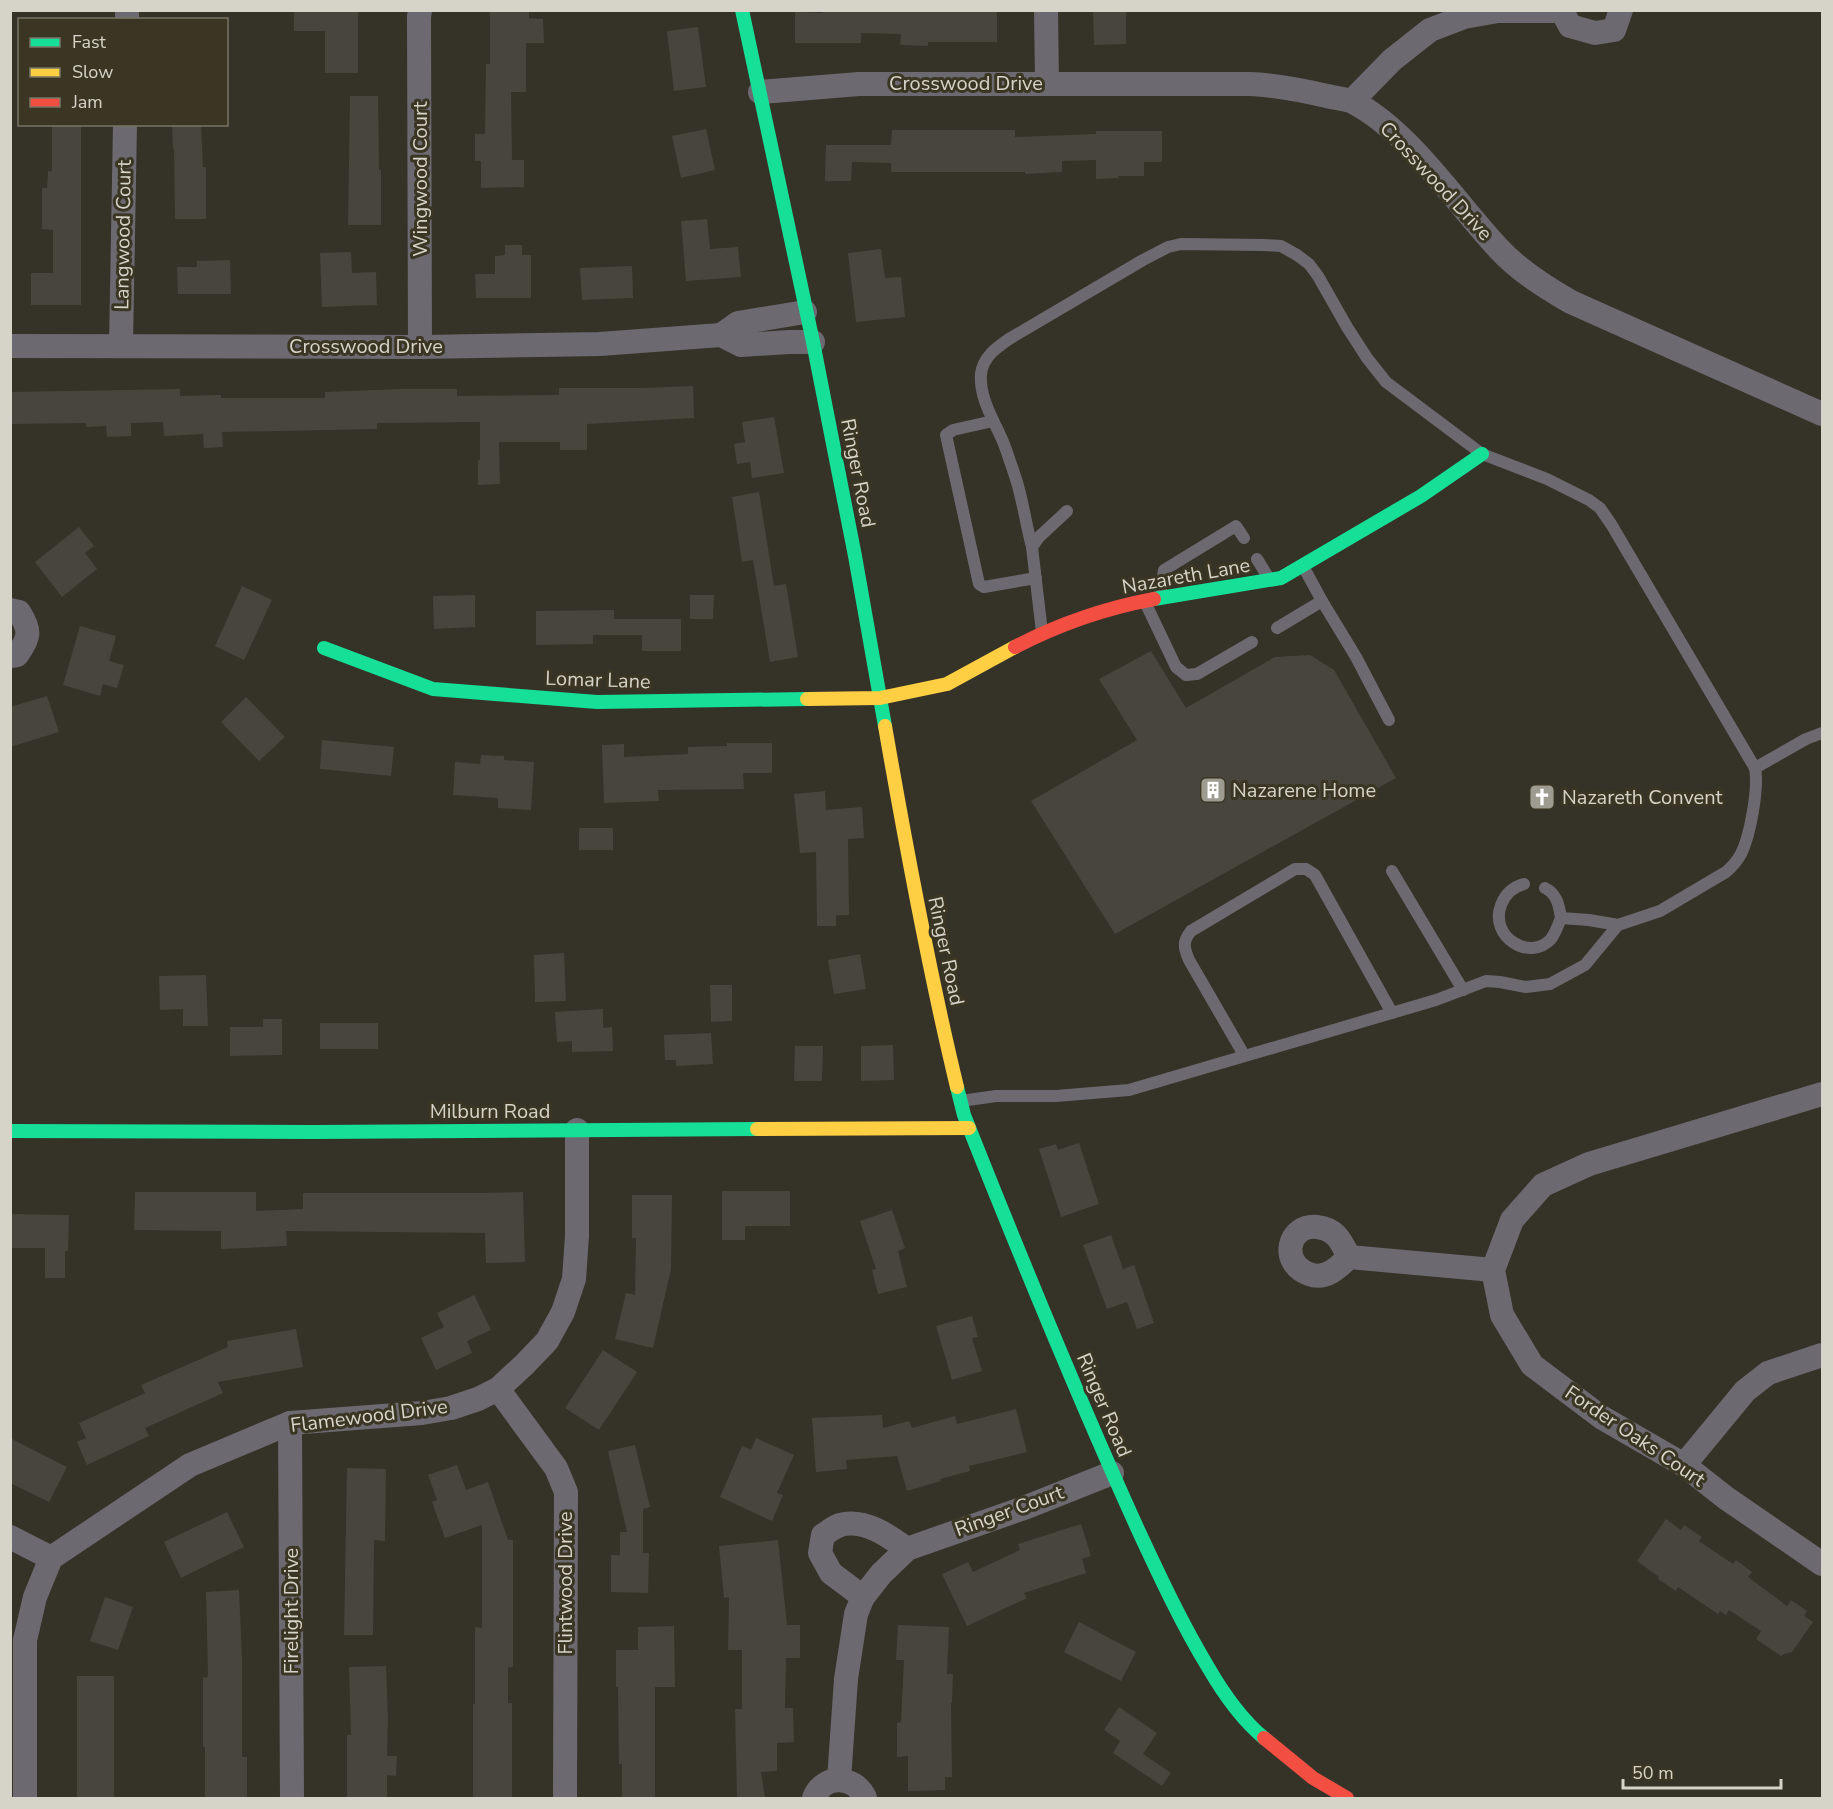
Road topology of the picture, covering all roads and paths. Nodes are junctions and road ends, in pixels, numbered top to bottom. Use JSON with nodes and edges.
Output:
{"nodes":[{"id":1,"x":420,"y":10,"type":"edge"},
{"id":2,"x":742,"y":10,"type":"edge"},
{"id":3,"x":1046,"y":10,"type":"edge"},
{"id":4,"x":1621,"y":10,"type":"edge"},
{"id":5,"x":1562,"y":11,"type":"edge"},
{"id":6,"x":1047,"y":83,"type":"junction"},
{"id":7,"x":760,"y":92,"type":"junction"},
{"id":8,"x":1352,"y":101,"type":"junction"},
{"id":9,"x":125,"y":126,"type":"edge"},
{"id":10,"x":806,"y":312,"type":"junction"},
{"id":11,"x":721,"y":335,"type":"junction"},
{"id":12,"x":813,"y":342,"type":"junction"},
{"id":13,"x":10,"y":346,"type":"edge"},
{"id":14,"x":121,"y":346,"type":"junction"},
{"id":15,"x":420,"y":347,"type":"junction"},
{"id":16,"x":1822,"y":414,"type":"edge"},
{"id":17,"x":993,"y":421,"type":"junction"},
{"id":18,"x":1482,"y":454,"type":"junction"},
{"id":19,"x":1067,"y":512,"type":"dead end"},
{"id":20,"x":1244,"y":538,"type":"dead end"},
{"id":21,"x":1032,"y":547,"type":"junction"},
{"id":22,"x":1257,"y":559,"type":"dead end"},
{"id":23,"x":1303,"y":564,"type":"junction"},
{"id":24,"x":1036,"y":578,"type":"junction"},
{"id":25,"x":1271,"y":580,"type":"junction"},
{"id":26,"x":1160,"y":598,"type":"junction"},
{"id":27,"x":1145,"y":601,"type":"junction"},
{"id":28,"x":1322,"y":602,"type":"junction"},
{"id":29,"x":10,"y":610,"type":"edge"},
{"id":30,"x":1277,"y":628,"type":"dead end"},
{"id":31,"x":1042,"y":633,"type":"junction"},
{"id":32,"x":1252,"y":642,"type":"dead end"},
{"id":33,"x":324,"y":648,"type":"dead end"},
{"id":34,"x":10,"y":656,"type":"edge"},
{"id":35,"x":880,"y":698,"type":"junction"},
{"id":36,"x":1389,"y":720,"type":"dead end"},
{"id":37,"x":1822,"y":734,"type":"edge"},
{"id":38,"x":1755,"y":768,"type":"junction"},
{"id":39,"x":1392,"y":871,"type":"dead end"},
{"id":40,"x":1524,"y":884,"type":"dead end"},
{"id":41,"x":1545,"y":888,"type":"dead end"},
{"id":42,"x":1561,"y":918,"type":"junction"},
{"id":43,"x":1618,"y":925,"type":"junction"},
{"id":44,"x":1463,"y":990,"type":"junction"},
{"id":45,"x":1392,"y":1013,"type":"junction"},
{"id":46,"x":1244,"y":1055,"type":"junction"},
{"id":47,"x":1822,"y":1094,"type":"edge"},
{"id":48,"x":960,"y":1101,"type":"junction"},
{"id":49,"x":969,"y":1128,"type":"junction"},
{"id":50,"x":576,"y":1130,"type":"junction"},
{"id":51,"x":10,"y":1131,"type":"edge"},
{"id":52,"x":1349,"y":1257,"type":"dead end"},
{"id":53,"x":1493,"y":1270,"type":"junction"},
{"id":54,"x":1822,"y":1355,"type":"edge"},
{"id":55,"x":498,"y":1389,"type":"junction"},
{"id":56,"x":290,"y":1423,"type":"junction"},
{"id":57,"x":1684,"y":1466,"type":"junction"},
{"id":58,"x":1112,"y":1473,"type":"junction"},
{"id":59,"x":10,"y":1537,"type":"edge"},
{"id":60,"x":907,"y":1549,"type":"junction"},
{"id":61,"x":51,"y":1558,"type":"junction"},
{"id":62,"x":1822,"y":1564,"type":"edge"},
{"id":63,"x":863,"y":1597,"type":"junction"},
{"id":64,"x":839,"y":1780,"type":"junction"},
{"id":65,"x":25,"y":1798,"type":"edge"},
{"id":66,"x":292,"y":1798,"type":"edge"},
{"id":67,"x":565,"y":1798,"type":"edge"},
{"id":68,"x":814,"y":1798,"type":"edge"},
{"id":69,"x":865,"y":1798,"type":"edge"},
{"id":70,"x":1347,"y":1798,"type":"edge"}],
"edges":[{"from":1,"to":15,"type":"street","name":"Wingwood Court"},
{"from":2,"to":7,"type":"street","name":"Ringer Road"},
{"from":3,"to":6,"type":"street"},
{"from":4,"to":5,"type":"street"},
{"from":5,"to":8,"type":"street"},
{"from":6,"to":7,"type":"street","name":"Crosswood Drive"},
{"from":6,"to":8,"type":"street","name":"Crosswood Drive"},
{"from":7,"to":10,"type":"street","name":"Ringer Road"},
{"from":8,"to":16,"type":"street","name":"Crosswood Drive"},
{"from":9,"to":14,"type":"street","name":"Langwood Court"},
{"from":10,"to":11,"type":"street","name":"Crosswood Drive"},
{"from":10,"to":12,"type":"street","name":"Ringer Road"},
{"from":11,"to":12,"type":"street","name":"Crosswood Drive"},
{"from":11,"to":15,"type":"street","name":"Crosswood Drive"},
{"from":12,"to":35,"type":"street","name":"Ringer Road"},
{"from":13,"to":14,"type":"street","name":"Crosswood Drive"},
{"from":14,"to":15,"type":"street","name":"Crosswood Drive"},
{"from":17,"to":18,"type":"lane"},
{"from":17,"to":21,"type":"lane"},
{"from":17,"to":24,"type":"lane"},
{"from":18,"to":23,"type":"street","name":"Nazareth Lane"},
{"from":18,"to":38,"type":"lane"},
{"from":19,"to":21,"type":"lane"},
{"from":20,"to":26,"type":"lane"},
{"from":21,"to":24,"type":"lane"},
{"from":22,"to":25,"type":"lane"},
{"from":23,"to":25,"type":"street","name":"Nazareth Lane"},
{"from":23,"to":28,"type":"lane"},
{"from":24,"to":31,"type":"lane"},
{"from":25,"to":26,"type":"street","name":"Nazareth Lane"},
{"from":26,"to":27,"type":"street","name":"Nazareth Lane"},
{"from":27,"to":31,"type":"street","name":"Nazareth Lane"},
{"from":27,"to":32,"type":"lane"},
{"from":28,"to":30,"type":"lane"},
{"from":28,"to":36,"type":"lane"},
{"from":29,"to":34,"type":"street"},
{"from":31,"to":35,"type":"street","name":"Nazareth Lane"},
{"from":33,"to":35,"type":"street","name":"Lomar Lane"},
{"from":35,"to":48,"type":"street","name":"Ringer Road"},
{"from":37,"to":38,"type":"lane"},
{"from":38,"to":43,"type":"lane"},
{"from":39,"to":44,"type":"lane"},
{"from":40,"to":42,"type":"lane"},
{"from":41,"to":42,"type":"lane"},
{"from":42,"to":43,"type":"lane"},
{"from":43,"to":44,"type":"lane"},
{"from":44,"to":45,"type":"lane"},
{"from":45,"to":46,"type":"lane"},
{"from":45,"to":46,"type":"lane"},
{"from":46,"to":48,"type":"lane"},
{"from":47,"to":53,"type":"street"},
{"from":48,"to":49,"type":"street","name":"Ringer Road"},
{"from":49,"to":50,"type":"street","name":"Milburn Road"},
{"from":49,"to":58,"type":"street","name":"Ringer Road"},
{"from":50,"to":51,"type":"street","name":"Milburn Road"},
{"from":50,"to":55,"type":"street","name":"Flamewood Drive"},
{"from":52,"to":53,"type":"street"},
{"from":53,"to":57,"type":"street","name":"Forder Oaks Court"},
{"from":54,"to":57,"type":"street"},
{"from":55,"to":56,"type":"street","name":"Flamewood Drive"},
{"from":55,"to":67,"type":"street","name":"Flintwood Drive"},
{"from":56,"to":61,"type":"street","name":"Flamewood Drive"},
{"from":56,"to":66,"type":"street","name":"Firelight Drive"},
{"from":57,"to":62,"type":"street","name":"Forder Oaks Court"},
{"from":58,"to":60,"type":"street","name":"Ringer Court"},
{"from":58,"to":70,"type":"street","name":"Ringer Road"},
{"from":59,"to":61,"type":"street"},
{"from":60,"to":63,"type":"street","name":"Ringer Court"},
{"from":60,"to":63,"type":"street"},
{"from":61,"to":65,"type":"street"},
{"from":63,"to":64,"type":"street","name":"Ringer Court"},
{"from":64,"to":68,"type":"street"},
{"from":64,"to":69,"type":"street"}]}
